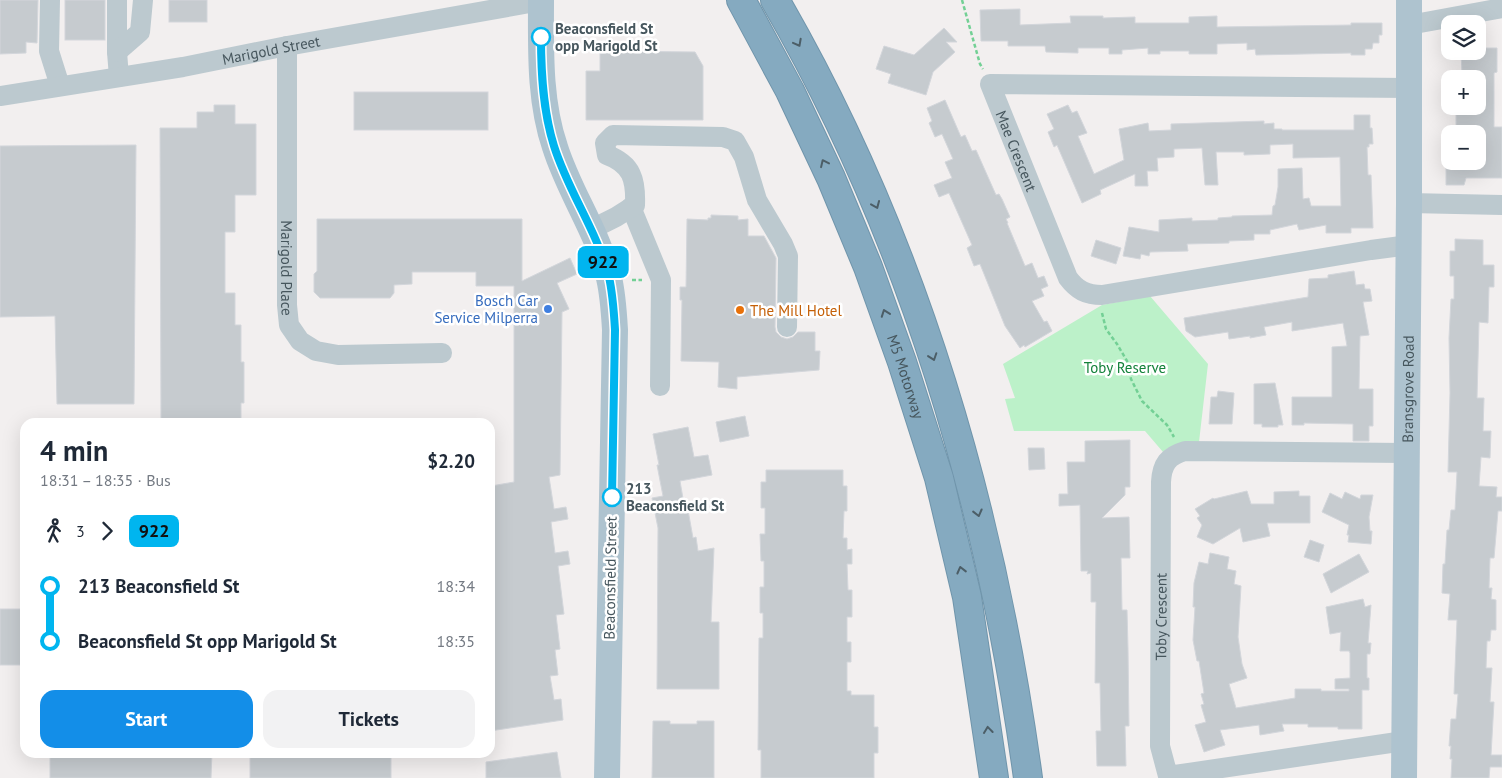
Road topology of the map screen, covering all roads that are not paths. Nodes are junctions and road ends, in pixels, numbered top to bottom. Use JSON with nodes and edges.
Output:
{"nodes":[{"id":1,"x":50,"y":0,"type":"edge"},
{"id":2,"x":117,"y":0,"type":"edge"},
{"id":3,"x":143,"y":0,"type":"edge"},
{"id":4,"x":741,"y":0,"type":"edge"},
{"id":5,"x":775,"y":0,"type":"edge"},
{"id":6,"x":541,"y":1,"type":"edge"},
{"id":7,"x":1502,"y":8,"type":"edge"},
{"id":8,"x":1409,"y":13,"type":"edge"},
{"id":9,"x":287,"y":46,"type":"junction"},
{"id":10,"x":117,"y":52,"type":"junction"},
{"id":11,"x":119,"y":77,"type":"junction"},
{"id":12,"x":60,"y":86,"type":"junction"},
{"id":13,"x":1408,"y":88,"type":"junction"},
{"id":14,"x":0,"y":96,"type":"edge"},
{"id":15,"x":1409,"y":203,"type":"junction"},
{"id":16,"x":1502,"y":205,"type":"edge"},
{"id":17,"x":631,"y":207,"type":"junction"},
{"id":18,"x":590,"y":230,"type":"junction"},
{"id":19,"x":1409,"y":245,"type":"junction"},
{"id":20,"x":787,"y":327,"type":"dead end"},
{"id":21,"x":442,"y":354,"type":"dead end"},
{"id":22,"x":660,"y":386,"type":"dead end"},
{"id":23,"x":1406,"y":453,"type":"junction"},
{"id":24,"x":1404,"y":742,"type":"junction"},
{"id":25,"x":607,"y":778,"type":"edge"},
{"id":26,"x":994,"y":778,"type":"edge"},
{"id":27,"x":1028,"y":778,"type":"edge"},
{"id":28,"x":1404,"y":778,"type":"edge"}],
"edges":[{"from":1,"to":12,"type":"street"},
{"from":2,"to":10,"type":"street"},
{"from":3,"to":10,"type":"street"},
{"from":26,"to":4,"type":"highway","name":"M5 Motorway","one_way":true},
{"from":5,"to":27,"type":"highway","one_way":true},
{"from":6,"to":9,"type":"street","name":"Marigold Street"},
{"from":6,"to":18,"type":"main road","name":"Beaconsfield Street"},
{"from":7,"to":8,"type":"street"},
{"from":8,"to":13,"type":"main road","name":"Bransgrove Road"},
{"from":9,"to":11,"type":"street","name":"Marigold Street"},
{"from":9,"to":21,"type":"street","name":"Marigold Place"},
{"from":10,"to":11,"type":"street"},
{"from":11,"to":12,"type":"street","name":"Marigold Street"},
{"from":12,"to":14,"type":"street","name":"Marigold Street"},
{"from":13,"to":15,"type":"main road","name":"Bransgrove Road"},
{"from":13,"to":19,"type":"street","name":"Mae Crescent"},
{"from":15,"to":16,"type":"street"},
{"from":15,"to":19,"type":"main road","name":"Bransgrove Road"},
{"from":17,"to":18,"type":"street"},
{"from":17,"to":20,"type":"street"},
{"from":17,"to":22,"type":"street"},
{"from":18,"to":25,"type":"main road","name":"Beaconsfield Street"},
{"from":19,"to":23,"type":"main road","name":"Bransgrove Road"},
{"from":23,"to":24,"type":"main road","name":"Bransgrove Road"},
{"from":23,"to":24,"type":"street","name":"Toby Crescent"},
{"from":24,"to":28,"type":"main road","name":"Bransgrove Road"}]}
